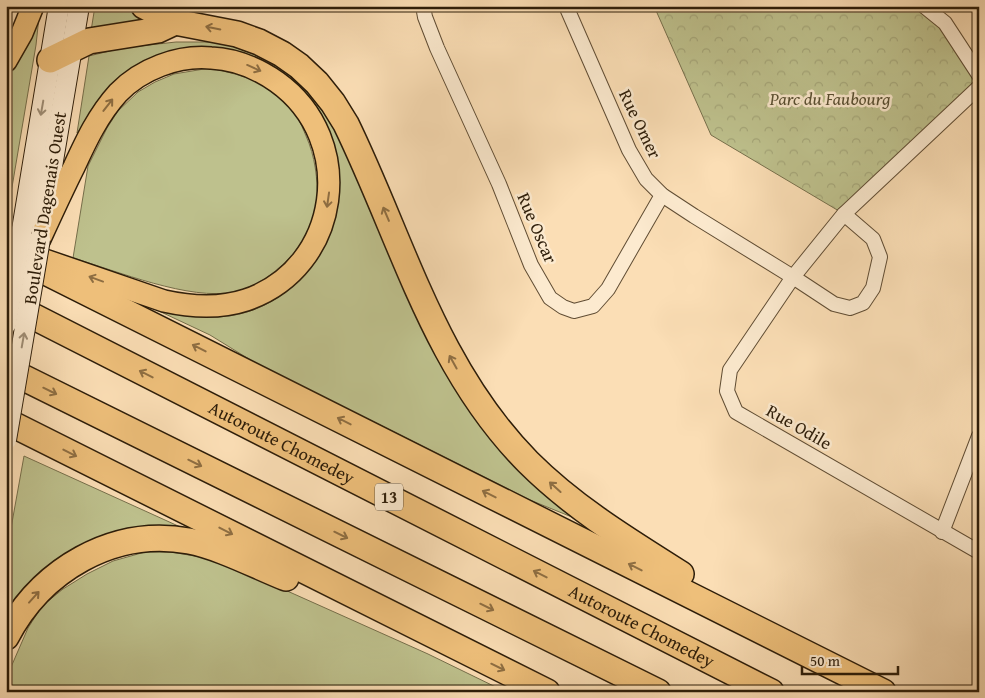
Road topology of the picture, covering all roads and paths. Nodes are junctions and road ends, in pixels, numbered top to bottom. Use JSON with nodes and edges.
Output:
{"nodes":[{"id":1,"x":33,"y":6,"type":"edge"},
{"id":2,"x":59,"y":6,"type":"edge"},
{"id":3,"x":79,"y":6,"type":"edge"},
{"id":4,"x":144,"y":6,"type":"edge"},
{"id":5,"x":423,"y":6,"type":"edge"},
{"id":6,"x":566,"y":6,"type":"edge"},
{"id":7,"x":924,"y":6,"type":"edge"},
{"id":8,"x":175,"y":22,"type":"junction"},
{"id":9,"x":61,"y":54,"type":"junction"},
{"id":10,"x":6,"y":61,"type":"edge"},
{"id":11,"x":979,"y":75,"type":"edge"},
{"id":12,"x":979,"y":87,"type":"edge"},
{"id":13,"x":662,"y":195,"type":"junction"},
{"id":14,"x":844,"y":214,"type":"junction"},
{"id":15,"x":31,"y":235,"type":"junction"},
{"id":16,"x":6,"y":246,"type":"edge"},
{"id":17,"x":6,"y":252,"type":"edge"},
{"id":18,"x":793,"y":277,"type":"junction"},
{"id":19,"x":6,"y":303,"type":"edge"},
{"id":20,"x":6,"y":324,"type":"edge"},
{"id":21,"x":6,"y":369,"type":"edge"},
{"id":22,"x":7,"y":427,"type":"edge"},
{"id":23,"x":979,"y":436,"type":"edge"},
{"id":24,"x":942,"y":532,"type":"junction"},
{"id":25,"x":979,"y":552,"type":"edge"},
{"id":26,"x":6,"y":637,"type":"edge"},
{"id":27,"x":788,"y":644,"type":"junction"},
{"id":28,"x":454,"y":646,"type":"junction"},
{"id":29,"x":547,"y":692,"type":"edge"},
{"id":30,"x":658,"y":692,"type":"edge"},
{"id":31,"x":771,"y":692,"type":"edge"},
{"id":32,"x":884,"y":692,"type":"edge"}],
"edges":[{"from":1,"to":10,"type":"main road"},
{"from":2,"to":9,"type":"main road","name":"Boulevard Dagenais Ouest"},
{"from":3,"to":9,"type":"main road","name":"Boulevard Dagenais Ouest"},
{"from":4,"to":8,"type":"highway"},
{"from":5,"to":13,"type":"street","name":"Rue Oscar"},
{"from":6,"to":13,"type":"street","name":"Rue Omer"},
{"from":7,"to":11,"type":"street"},
{"from":8,"to":9,"type":"highway"},
{"from":27,"to":8,"type":"highway","one_way":true},
{"from":9,"to":15,"type":"main road","name":"Boulevard Dagenais Ouest"},
{"from":12,"to":14,"type":"street","name":"Rue Odile"},
{"from":13,"to":18,"type":"street","name":"Rue Omer"},
{"from":14,"to":18,"type":"street","name":"Rue Odile"},
{"from":14,"to":18,"type":"street"},
{"from":15,"to":16,"type":"main road","one_way":true},
{"from":15,"to":20,"type":"main road","name":"Boulevard Dagenais Ouest","bridge":true},
{"from":22,"to":15,"type":"main road","name":"Boulevard Dagenais Ouest","one_way":true,"bridge":true},
{"from":27,"to":17,"type":"highway","one_way":true},
{"from":18,"to":24,"type":"street","name":"Rue Odile"},
{"from":31,"to":19,"type":"highway","name":"Autoroute Chomedey","number":"13","one_way":true},
{"from":21,"to":30,"type":"highway","one_way":true},
{"from":22,"to":28,"type":"highway","one_way":true},
{"from":23,"to":24,"type":"street"},
{"from":24,"to":25,"type":"street","name":"Rue Odile"},
{"from":26,"to":28,"type":"highway","one_way":true},
{"from":27,"to":32,"type":"highway"},
{"from":28,"to":29,"type":"highway","one_way":true}]}
